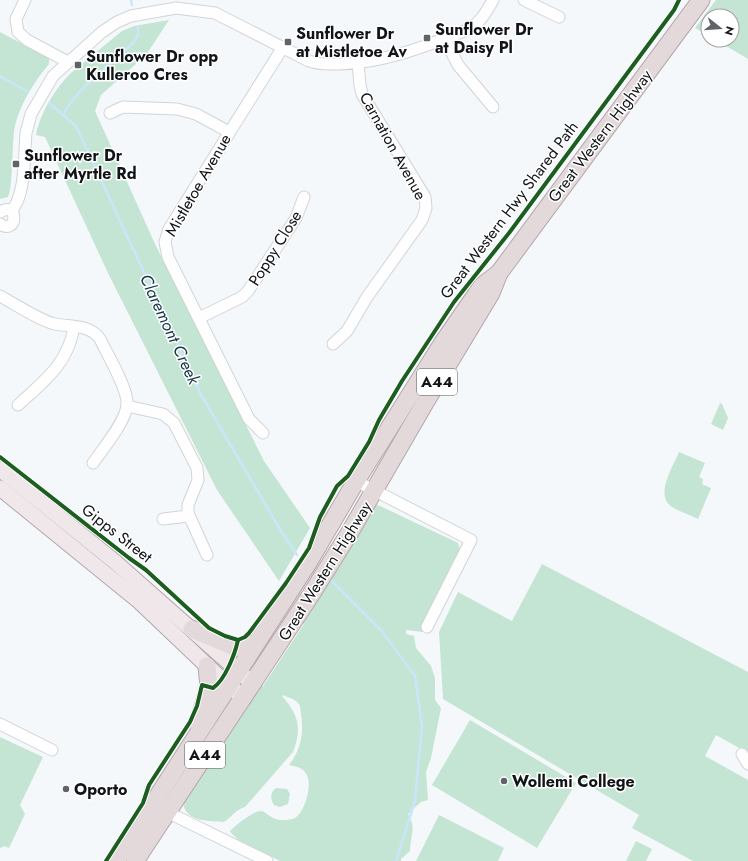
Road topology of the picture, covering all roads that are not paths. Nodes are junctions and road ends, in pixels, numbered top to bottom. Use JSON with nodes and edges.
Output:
{"nodes":[{"id":1,"x":24,"y":0,"type":"edge"},
{"id":2,"x":493,"y":0,"type":"edge"},
{"id":3,"x":524,"y":0,"type":"edge"},
{"id":4,"x":701,"y":0,"type":"edge"},
{"id":5,"x":177,"y":4,"type":"edge"},
{"id":6,"x":559,"y":18,"type":"dead end"},
{"id":7,"x":446,"y":39,"type":"junction"},
{"id":8,"x":283,"y":47,"type":"junction"},
{"id":9,"x":68,"y":62,"type":"junction"},
{"id":10,"x":358,"y":63,"type":"junction"},
{"id":11,"x":493,"y":107,"type":"dead end"},
{"id":12,"x":110,"y":113,"type":"dead end"},
{"id":13,"x":229,"y":132,"type":"junction"},
{"id":14,"x":304,"y":197,"type":"dead end"},
{"id":15,"x":6,"y":211,"type":"edge"},
{"id":16,"x":0,"y":226,"type":"edge"},
{"id":17,"x":499,"y":273,"type":"junction"},
{"id":18,"x":0,"y":296,"type":"edge"},
{"id":19,"x":199,"y":318,"type":"junction"},
{"id":20,"x":74,"y":327,"type":"junction"},
{"id":21,"x":334,"y":344,"type":"dead end"},
{"id":22,"x":18,"y":405,"type":"dead end"},
{"id":23,"x":127,"y":406,"type":"junction"},
{"id":24,"x":263,"y":433,"type":"dead end"},
{"id":25,"x":93,"y":463,"type":"dead end"},
{"id":26,"x":0,"y":469,"type":"edge"},
{"id":27,"x":356,"y":481,"type":"junction"},
{"id":28,"x":0,"y":488,"type":"edge"},
{"id":29,"x":374,"y":491,"type":"junction"},
{"id":30,"x":188,"y":516,"type":"junction"},
{"id":31,"x":163,"y":519,"type":"dead end"},
{"id":32,"x":207,"y":555,"type":"dead end"},
{"id":33,"x":427,"y":627,"type":"dead end"},
{"id":34,"x":192,"y":629,"type":"junction"},
{"id":35,"x":256,"y":643,"type":"junction"},
{"id":36,"x":207,"y":666,"type":"junction"},
{"id":37,"x":239,"y":671,"type":"junction"},
{"id":38,"x":230,"y":686,"type":"junction"},
{"id":39,"x":248,"y":691,"type":"junction"},
{"id":40,"x":0,"y":724,"type":"edge"},
{"id":41,"x":193,"y":741,"type":"junction"},
{"id":42,"x":52,"y":750,"type":"dead end"},
{"id":43,"x":742,"y":754,"type":"dead end"},
{"id":44,"x":748,"y":764,"type":"edge"},
{"id":45,"x":167,"y":812,"type":"junction"},
{"id":46,"x":116,"y":861,"type":"edge"},
{"id":47,"x":135,"y":861,"type":"edge"},
{"id":48,"x":267,"y":861,"type":"edge"}],
"edges":[{"from":1,"to":9,"type":"street"},
{"from":2,"to":7,"type":"street"},
{"from":3,"to":6,"type":"street"},
{"from":4,"to":17,"type":"highway","name":"Great Western Highway","number":"A44"},
{"from":5,"to":8,"type":"street"},
{"from":5,"to":9,"type":"street"},
{"from":7,"to":10,"type":"street"},
{"from":7,"to":11,"type":"street"},
{"from":8,"to":10,"type":"street"},
{"from":8,"to":13,"type":"street","name":"Mistletoe Avenue"},
{"from":9,"to":15,"type":"street"},
{"from":10,"to":21,"type":"street","name":"Carnation Avenue"},
{"from":12,"to":13,"type":"street"},
{"from":13,"to":19,"type":"street","name":"Mistletoe Avenue"},
{"from":14,"to":19,"type":"street","name":"Poppy Close"},
{"from":15,"to":16,"type":"street"},
{"from":17,"to":27,"type":"highway","name":"Great Western Highway","number":"A44"},
{"from":17,"to":29,"type":"highway","name":"Great Western Highway","number":"A44"},
{"from":18,"to":20,"type":"street"},
{"from":19,"to":24,"type":"street","name":"Mistletoe Avenue"},
{"from":20,"to":22,"type":"street"},
{"from":20,"to":23,"type":"street"},
{"from":23,"to":25,"type":"street"},
{"from":23,"to":30,"type":"street"},
{"from":26,"to":34,"type":"main road","name":"Gipps Street"},
{"from":27,"to":29,"type":"street"},
{"from":27,"to":35,"type":"highway","name":"Great Western Highway","number":"A44"},
{"from":28,"to":36,"type":"main road"},
{"from":29,"to":33,"type":"street"},
{"from":29,"to":39,"type":"highway","name":"Great Western Highway","number":"A44"},
{"from":30,"to":31,"type":"street"},
{"from":30,"to":32,"type":"street"},
{"from":34,"to":35,"type":"highway"},
{"from":34,"to":37,"type":"main road","name":"Gipps Street"},
{"from":35,"to":37,"type":"highway","name":"Great Western Highway","number":"A44"},
{"from":36,"to":38,"type":"main road"},
{"from":36,"to":41,"type":"highway"},
{"from":37,"to":38,"type":"highway","name":"Great Western Highway","number":"A44"},
{"from":37,"to":39,"type":"main road","name":"Gipps Street"},
{"from":38,"to":39,"type":"main road"},
{"from":38,"to":41,"type":"highway","name":"Great Western Highway","number":"A44"},
{"from":39,"to":45,"type":"highway","name":"Great Western Highway","number":"A44"},
{"from":40,"to":42,"type":"street"},
{"from":41,"to":46,"type":"highway","name":"Great Western Highway","number":"A44"},
{"from":43,"to":44,"type":"street"},
{"from":45,"to":47,"type":"highway","name":"Great Western Highway","number":"A44"},
{"from":45,"to":48,"type":"street"}]}
